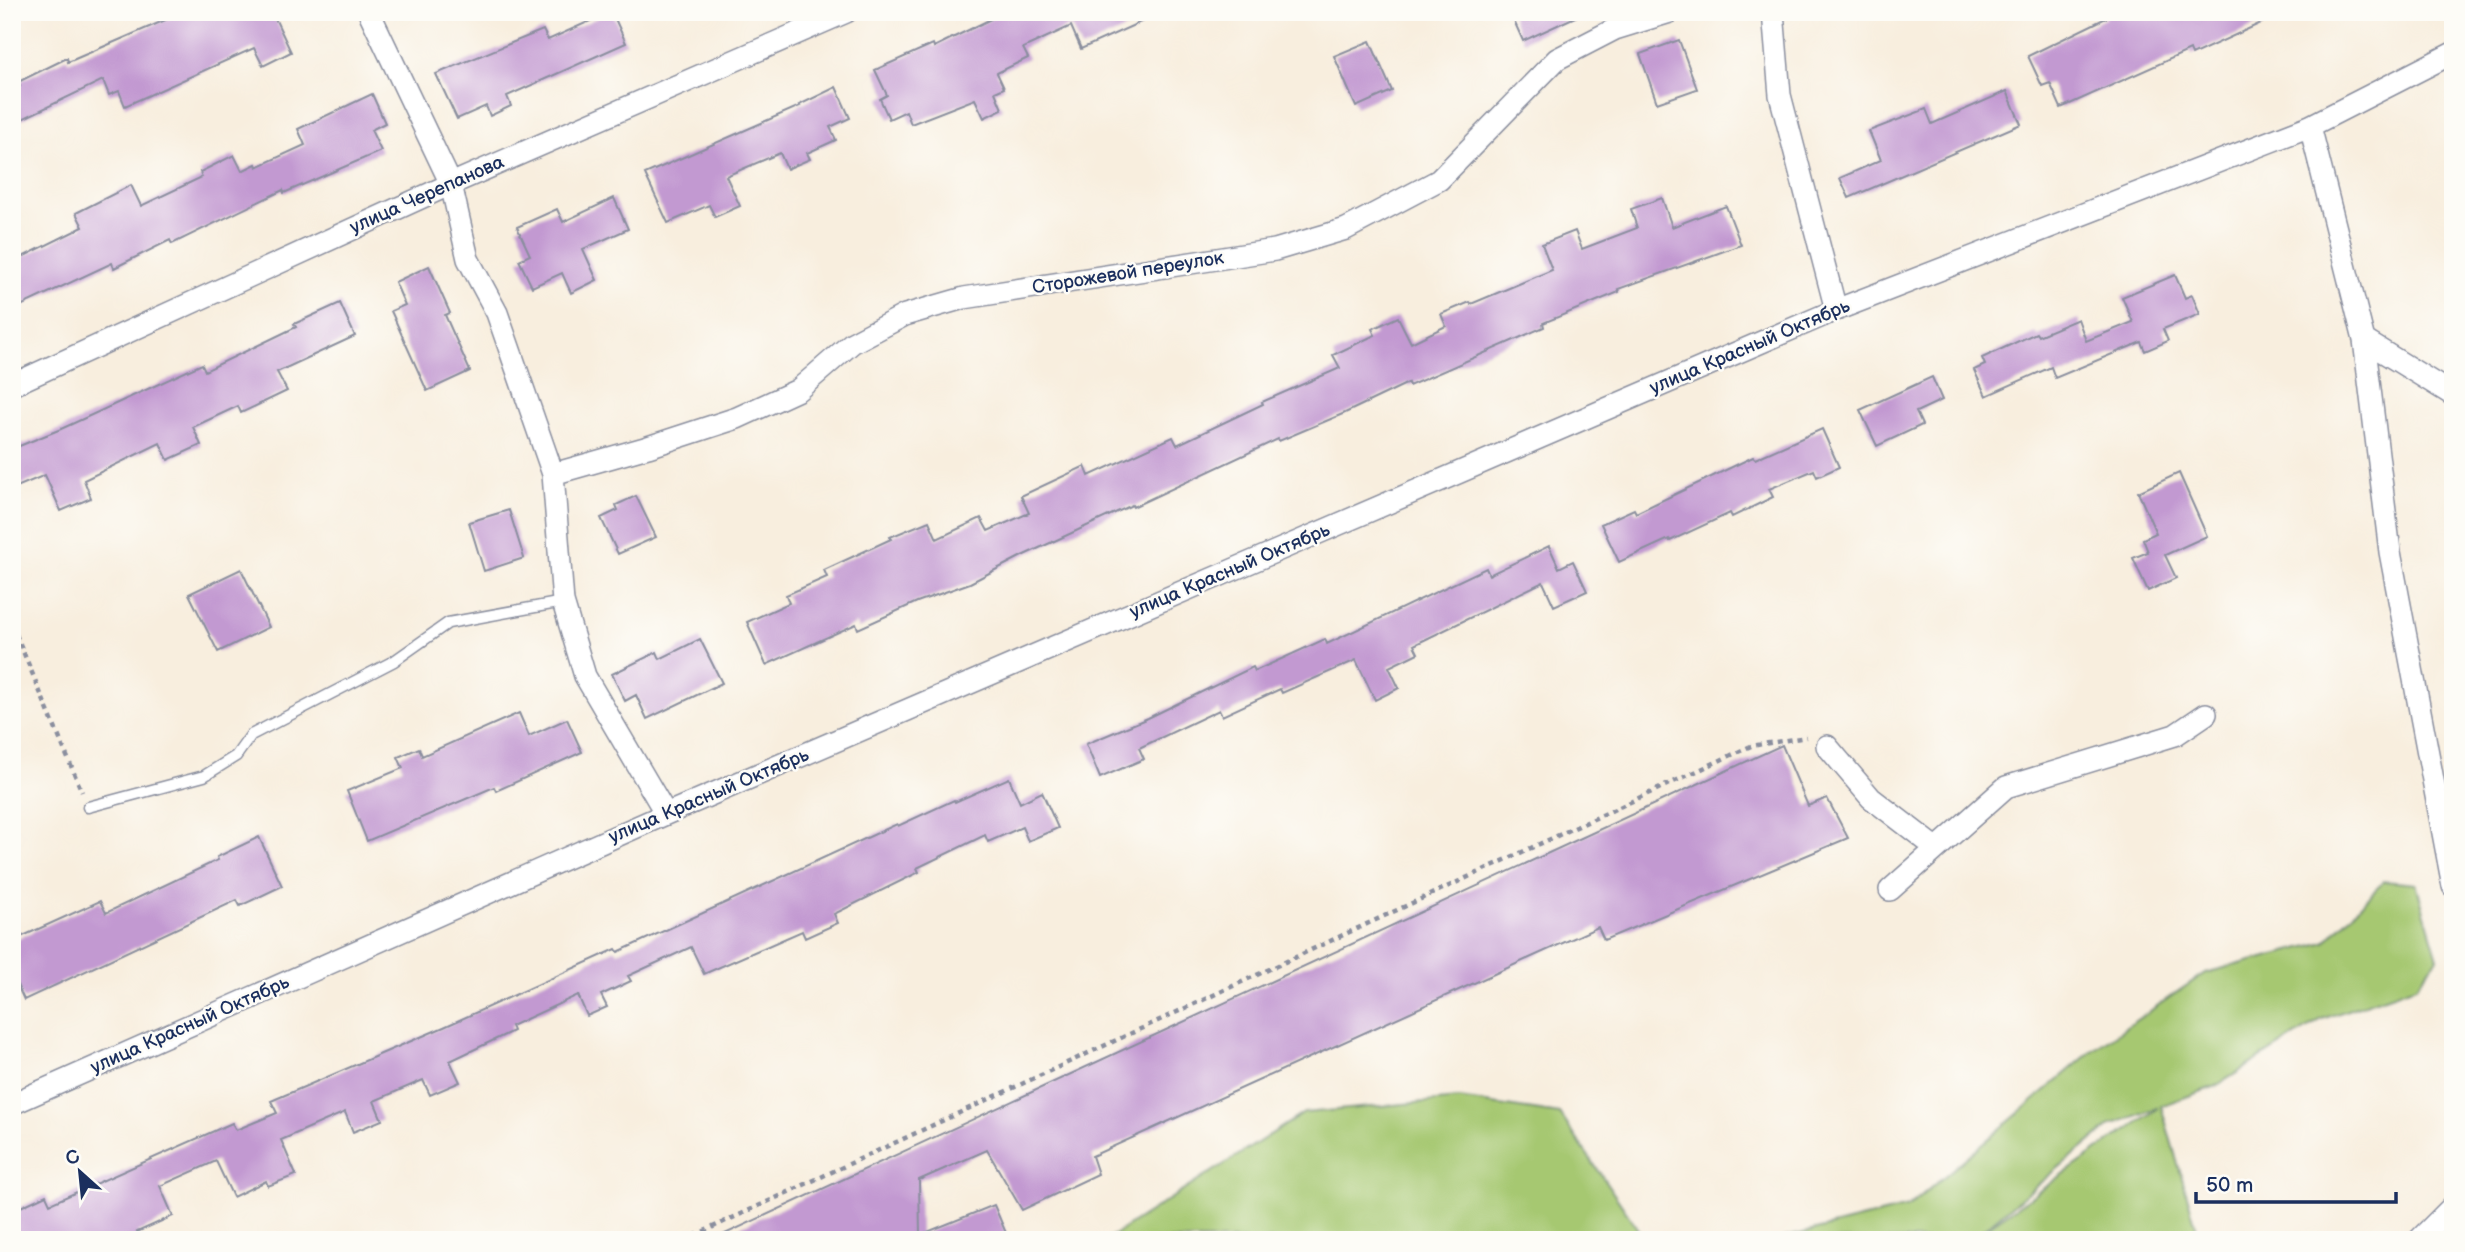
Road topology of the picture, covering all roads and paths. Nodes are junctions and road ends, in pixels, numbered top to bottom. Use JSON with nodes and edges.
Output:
{"nodes":[{"id":1,"x":369,"y":12,"type":"edge"},
{"id":2,"x":846,"y":12,"type":"edge"},
{"id":3,"x":1670,"y":12,"type":"edge"},
{"id":4,"x":1773,"y":12,"type":"edge"},
{"id":5,"x":2453,"y":53,"type":"edge"},
{"id":6,"x":2310,"y":125,"type":"junction"},
{"id":7,"x":451,"y":184,"type":"junction"},
{"id":8,"x":1836,"y":310,"type":"junction"},
{"id":9,"x":2364,"y":340,"type":"junction"},
{"id":10,"x":12,"y":385,"type":"edge"},
{"id":11,"x":2453,"y":395,"type":"edge"},
{"id":12,"x":553,"y":474,"type":"junction"},
{"id":13,"x":563,"y":603,"type":"junction"},
{"id":14,"x":12,"y":625,"type":"edge"},
{"id":15,"x":2206,"y":714,"type":"dead end"},
{"id":16,"x":1819,"y":742,"type":"joint"},
{"id":17,"x":88,"y":807,"type":"joint"},
{"id":18,"x":666,"y":814,"type":"junction"},
{"id":19,"x":1936,"y":848,"type":"junction"},
{"id":20,"x":2453,"y":886,"type":"edge"},
{"id":21,"x":1890,"y":890,"type":"dead end"},
{"id":22,"x":12,"y":1104,"type":"edge"},
{"id":23,"x":2453,"y":1206,"type":"edge"},
{"id":24,"x":685,"y":1240,"type":"edge"},
{"id":25,"x":2418,"y":1240,"type":"edge"}],
"edges":[{"from":1,"to":7,"type":"street"},
{"from":2,"to":7,"type":"street","name":"улица Черепанова"},
{"from":3,"to":12,"type":"street","name":"Сторожевой переулок"},
{"from":4,"to":8,"type":"street"},
{"from":5,"to":6,"type":"street","name":"улица Красный Октябрь"},
{"from":6,"to":8,"type":"street","name":"улица Красный Октябрь"},
{"from":6,"to":9,"type":"street"},
{"from":7,"to":10,"type":"street","name":"улица Черепанова"},
{"from":7,"to":12,"type":"street"},
{"from":8,"to":18,"type":"street","name":"улица Красный Октябрь"},
{"from":9,"to":11,"type":"street"},
{"from":9,"to":20,"type":"street"},
{"from":12,"to":13,"type":"street"},
{"from":13,"to":17,"type":"lane"},
{"from":13,"to":18,"type":"street"},
{"from":14,"to":17,"type":"path"},
{"from":15,"to":19,"type":"street"},
{"from":16,"to":19,"type":"street"},
{"from":16,"to":24,"type":"path"},
{"from":18,"to":22,"type":"street","name":"улица Красный Октябрь"},
{"from":19,"to":21,"type":"street"},
{"from":23,"to":25,"type":"street"}]}
